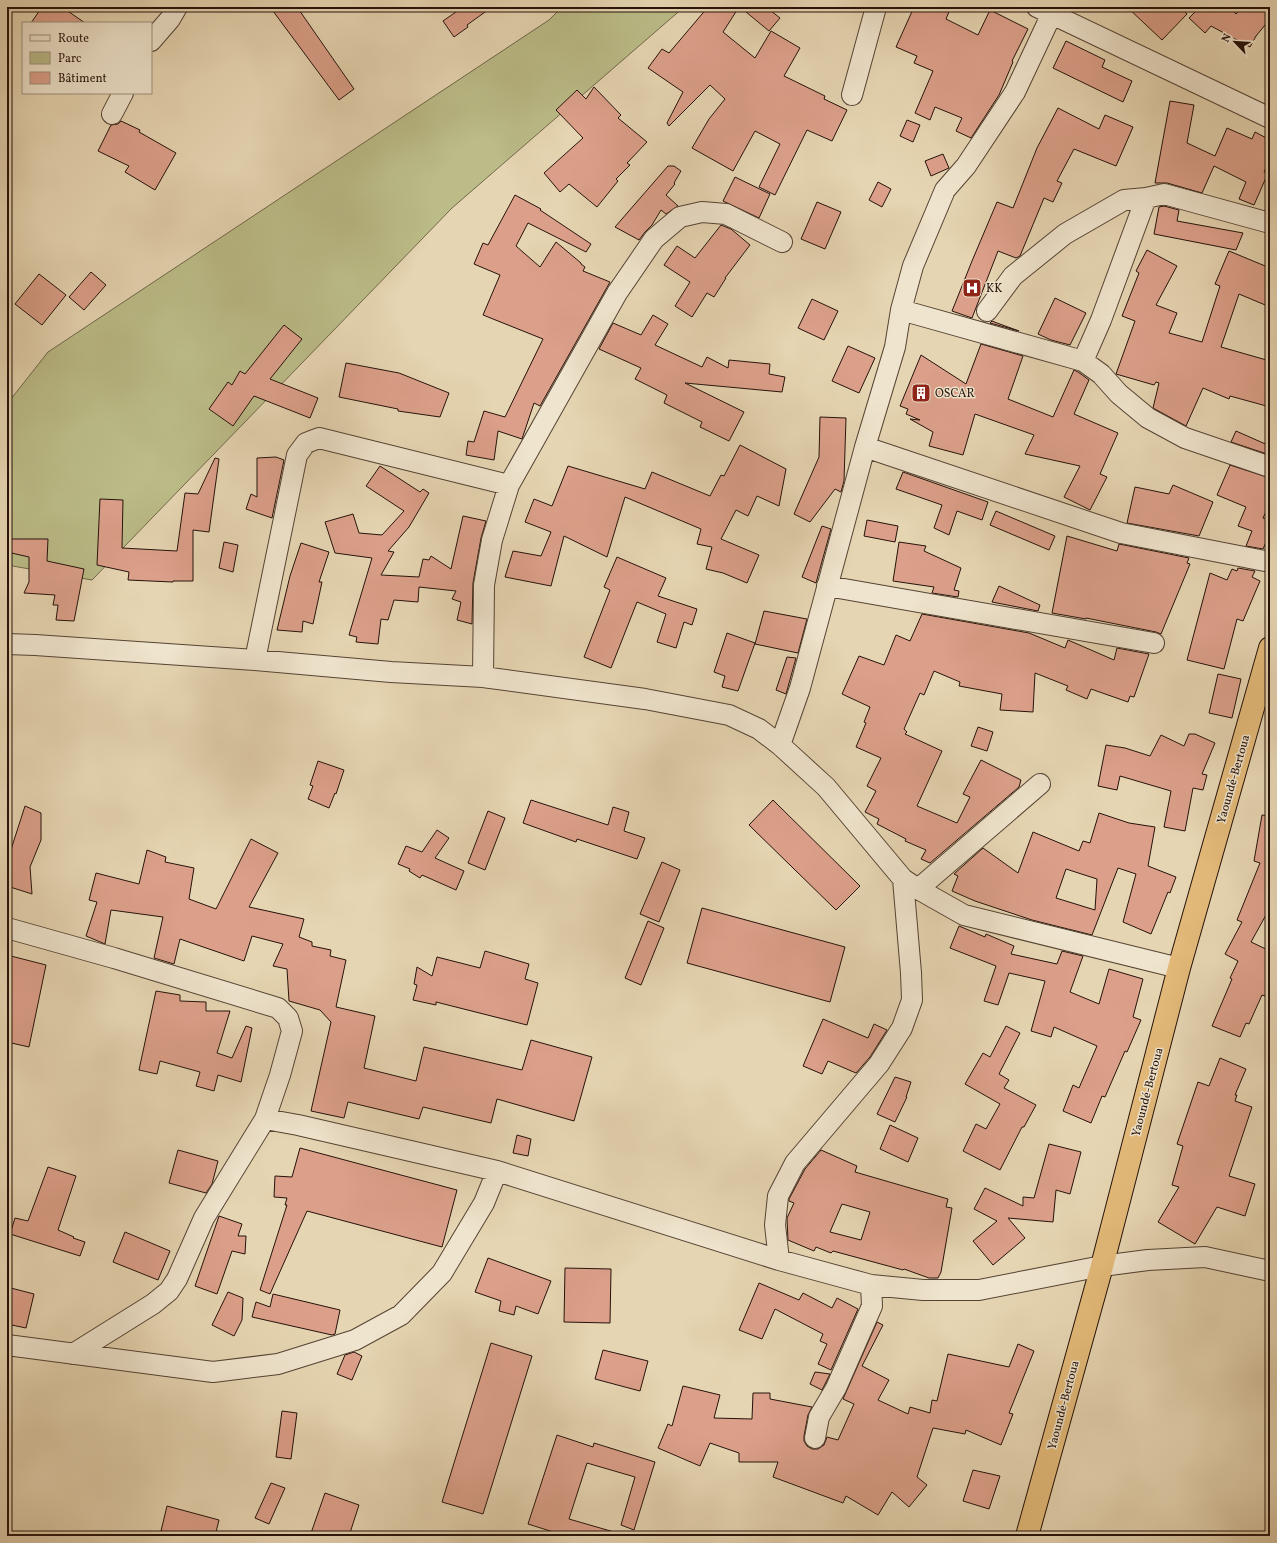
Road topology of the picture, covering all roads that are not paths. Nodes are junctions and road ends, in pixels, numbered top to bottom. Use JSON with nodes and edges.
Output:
{"nodes":[{"id":1,"x":176,"y":7,"type":"edge"},
{"id":2,"x":876,"y":7,"type":"edge"},
{"id":3,"x":1047,"y":10,"type":"edge"},
{"id":4,"x":152,"y":40,"type":"edge"},
{"id":5,"x":122,"y":94,"type":"edge"},
{"id":6,"x":852,"y":95,"type":"dead end"},
{"id":7,"x":112,"y":114,"type":"dead end"},
{"id":8,"x":1270,"y":118,"type":"edge"},
{"id":9,"x":1146,"y":198,"type":"junction"},
{"id":10,"x":1270,"y":222,"type":"edge"},
{"id":11,"x":782,"y":242,"type":"dead end"},
{"id":12,"x":901,"y":310,"type":"junction"},
{"id":13,"x":987,"y":311,"type":"dead end"},
{"id":14,"x":1083,"y":361,"type":"junction"},
{"id":15,"x":865,"y":447,"type":"junction"},
{"id":16,"x":1270,"y":467,"type":"edge"},
{"id":17,"x":509,"y":485,"type":"junction"},
{"id":18,"x":1270,"y":562,"type":"edge"},
{"id":19,"x":827,"y":586,"type":"junction"},
{"id":20,"x":1154,"y":643,"type":"dead end"},
{"id":21,"x":7,"y":644,"type":"edge"},
{"id":22,"x":1270,"y":648,"type":"edge"},
{"id":23,"x":255,"y":660,"type":"junction"},
{"id":24,"x":482,"y":677,"type":"junction"},
{"id":25,"x":780,"y":745,"type":"junction"},
{"id":26,"x":1040,"y":784,"type":"dead end"},
{"id":27,"x":911,"y":884,"type":"junction"},
{"id":28,"x":7,"y":928,"type":"edge"},
{"id":29,"x":1179,"y":968,"type":"junction"},
{"id":30,"x":265,"y":1119,"type":"junction"},
{"id":31,"x":497,"y":1171,"type":"junction"},
{"id":32,"x":779,"y":1260,"type":"junction"},
{"id":33,"x":1102,"y":1266,"type":"junction"},
{"id":34,"x":1270,"y":1271,"type":"edge"},
{"id":35,"x":871,"y":1286,"type":"junction"},
{"id":36,"x":7,"y":1345,"type":"edge"},
{"id":37,"x":73,"y":1354,"type":"junction"},
{"id":38,"x":815,"y":1438,"type":"dead end"},
{"id":39,"x":1027,"y":1536,"type":"edge"}],
"edges":[{"from":1,"to":4,"type":"street"},
{"from":2,"to":6,"type":"street"},
{"from":3,"to":8,"type":"street"},
{"from":3,"to":12,"type":"street"},
{"from":5,"to":7,"type":"street"},
{"from":9,"to":10,"type":"street"},
{"from":9,"to":13,"type":"street"},
{"from":9,"to":14,"type":"street"},
{"from":11,"to":17,"type":"street"},
{"from":12,"to":14,"type":"street"},
{"from":12,"to":15,"type":"street"},
{"from":14,"to":16,"type":"street"},
{"from":15,"to":18,"type":"street"},
{"from":15,"to":19,"type":"street"},
{"from":17,"to":23,"type":"street"},
{"from":17,"to":24,"type":"street"},
{"from":19,"to":20,"type":"street"},
{"from":19,"to":25,"type":"street"},
{"from":21,"to":23,"type":"street"},
{"from":22,"to":29,"type":"highway","name":"Yaoundé-Bertoua"},
{"from":23,"to":24,"type":"street"},
{"from":24,"to":25,"type":"street"},
{"from":25,"to":27,"type":"street"},
{"from":26,"to":27,"type":"street"},
{"from":27,"to":29,"type":"street"},
{"from":27,"to":32,"type":"street"},
{"from":28,"to":30,"type":"street"},
{"from":29,"to":33,"type":"highway","name":"Yaoundé-Bertoua"},
{"from":30,"to":31,"type":"street"},
{"from":30,"to":37,"type":"street"},
{"from":31,"to":32,"type":"street"},
{"from":31,"to":37,"type":"street"},
{"from":32,"to":35,"type":"street"},
{"from":33,"to":34,"type":"street"},
{"from":33,"to":35,"type":"street"},
{"from":33,"to":39,"type":"highway","name":"Yaoundé-Bertoua"},
{"from":35,"to":38,"type":"street"},
{"from":36,"to":37,"type":"street"}]}
